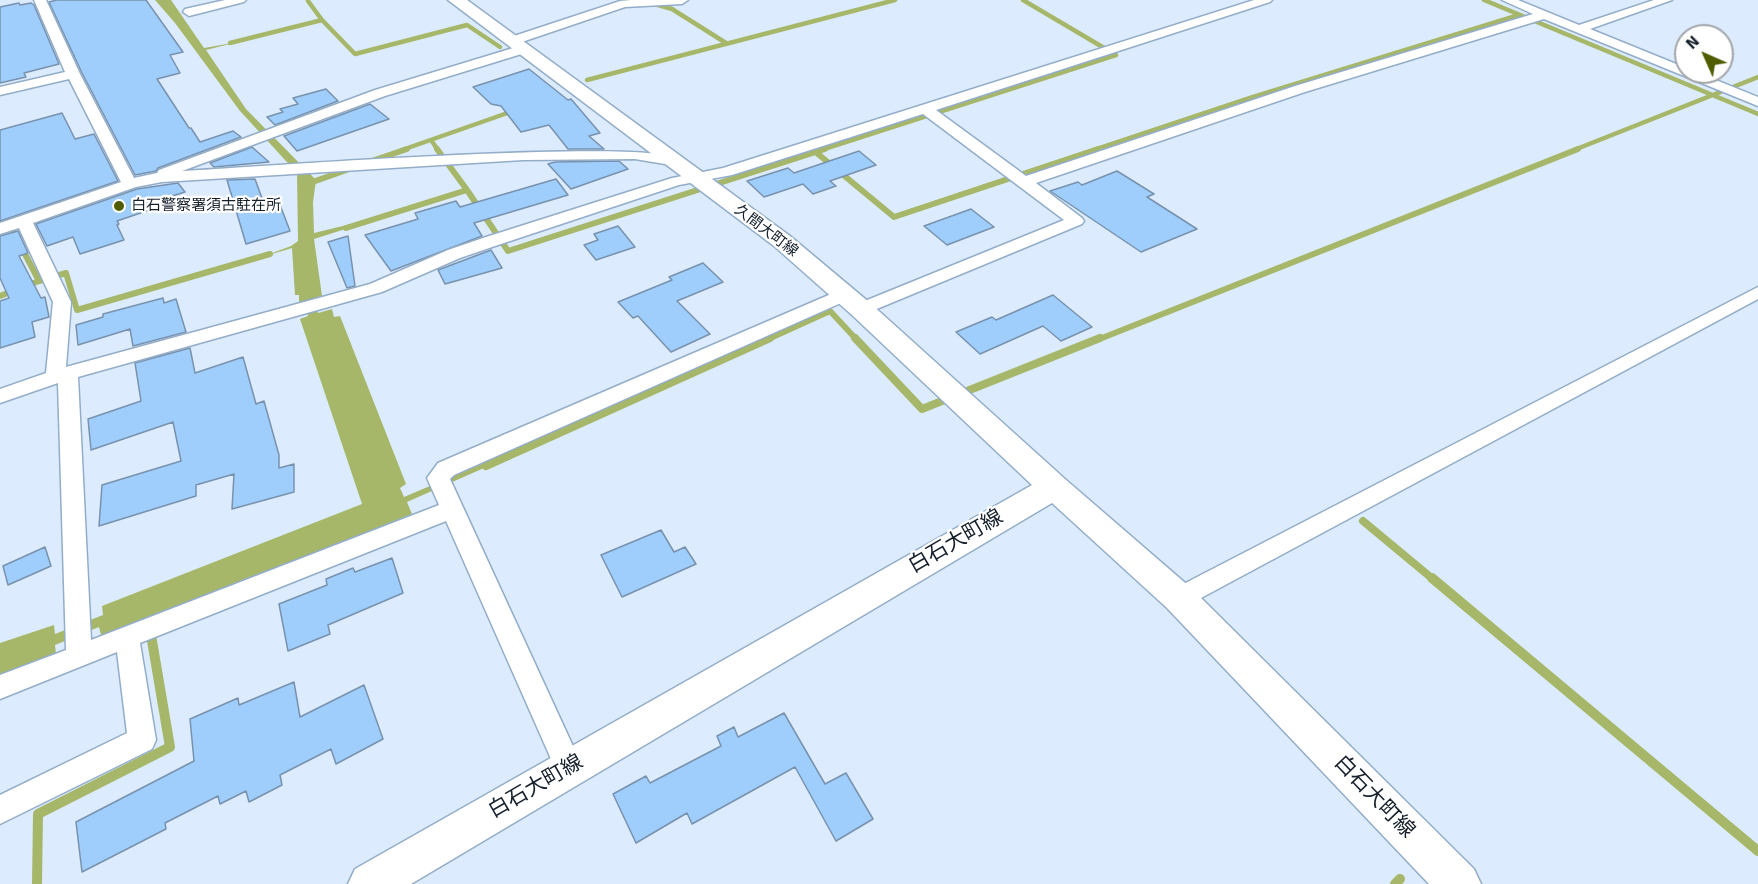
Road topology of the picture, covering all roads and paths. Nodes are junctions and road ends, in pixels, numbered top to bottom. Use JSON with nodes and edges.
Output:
{"nodes":[{"id":1,"x":40,"y":0,"type":"edge"},
{"id":2,"x":240,"y":0,"type":"edge"},
{"id":3,"x":456,"y":0,"type":"edge"},
{"id":4,"x":682,"y":0,"type":"edge"},
{"id":5,"x":1266,"y":0,"type":"edge"},
{"id":6,"x":1508,"y":0,"type":"edge"},
{"id":7,"x":1666,"y":0,"type":"edge"},
{"id":8,"x":189,"y":12,"type":"dead end"},
{"id":9,"x":1534,"y":18,"type":"junction"},
{"id":10,"x":1578,"y":29,"type":"junction"},
{"id":11,"x":518,"y":45,"type":"junction"},
{"id":12,"x":73,"y":74,"type":"junction"},
{"id":13,"x":0,"y":91,"type":"edge"},
{"id":14,"x":1758,"y":102,"type":"edge"},
{"id":15,"x":930,"y":112,"type":"junction"},
{"id":16,"x":671,"y":160,"type":"junction"},
{"id":17,"x":162,"y":177,"type":"junction"},
{"id":18,"x":1019,"y":178,"type":"junction"},
{"id":19,"x":132,"y":183,"type":"junction"},
{"id":20,"x":704,"y":184,"type":"junction"},
{"id":21,"x":21,"y":222,"type":"junction"},
{"id":22,"x":1,"y":229,"type":"edge"},
{"id":23,"x":1758,"y":292,"type":"edge"},
{"id":24,"x":852,"y":302,"type":"junction"},
{"id":25,"x":61,"y":376,"type":"junction"},
{"id":26,"x":0,"y":396,"type":"edge"},
{"id":27,"x":1054,"y":487,"type":"junction"},
{"id":28,"x":445,"y":492,"type":"junction"},
{"id":29,"x":1179,"y":598,"type":"junction"},
{"id":30,"x":132,"y":636,"type":"junction"},
{"id":31,"x":79,"y":640,"type":"junction"},
{"id":32,"x":0,"y":687,"type":"edge"},
{"id":33,"x":569,"y":768,"type":"junction"},
{"id":34,"x":0,"y":810,"type":"edge"},
{"id":35,"x":370,"y":884,"type":"edge"},
{"id":36,"x":1459,"y":884,"type":"edge"}],
"edges":[{"from":1,"to":12,"type":"street"},
{"from":2,"to":8,"type":"street"},
{"from":3,"to":11,"type":"main road","name":"久間大町線"},
{"from":4,"to":11,"type":"street"},
{"from":5,"to":15,"type":"street"},
{"from":6,"to":9,"type":"street"},
{"from":7,"to":10,"type":"street"},
{"from":9,"to":10,"type":"street"},
{"from":9,"to":18,"type":"street"},
{"from":10,"to":14,"type":"street"},
{"from":11,"to":16,"type":"main road","name":"久間大町線"},
{"from":11,"to":17,"type":"street"},
{"from":12,"to":13,"type":"street"},
{"from":12,"to":19,"type":"street"},
{"from":15,"to":18,"type":"street"},
{"from":15,"to":20,"type":"street"},
{"from":16,"to":17,"type":"street"},
{"from":16,"to":20,"type":"main road","name":"久間大町線"},
{"from":17,"to":19,"type":"street"},
{"from":18,"to":24,"type":"street"},
{"from":19,"to":21,"type":"street"},
{"from":20,"to":24,"type":"main road","name":"久間大町線"},
{"from":20,"to":25,"type":"street"},
{"from":21,"to":22,"type":"street"},
{"from":21,"to":25,"type":"street"},
{"from":23,"to":29,"type":"street"},
{"from":24,"to":27,"type":"main road","name":"久間大町線"},
{"from":24,"to":28,"type":"street"},
{"from":25,"to":26,"type":"street"},
{"from":25,"to":31,"type":"street"},
{"from":27,"to":29,"type":"main road","name":"白石大町線"},
{"from":27,"to":33,"type":"main road","name":"白石大町線"},
{"from":28,"to":30,"type":"street"},
{"from":28,"to":33,"type":"street"},
{"from":29,"to":36,"type":"main road","name":"白石大町線"},
{"from":30,"to":31,"type":"street"},
{"from":30,"to":34,"type":"street"},
{"from":31,"to":32,"type":"street"},
{"from":33,"to":35,"type":"main road","name":"白石大町線"}]}
